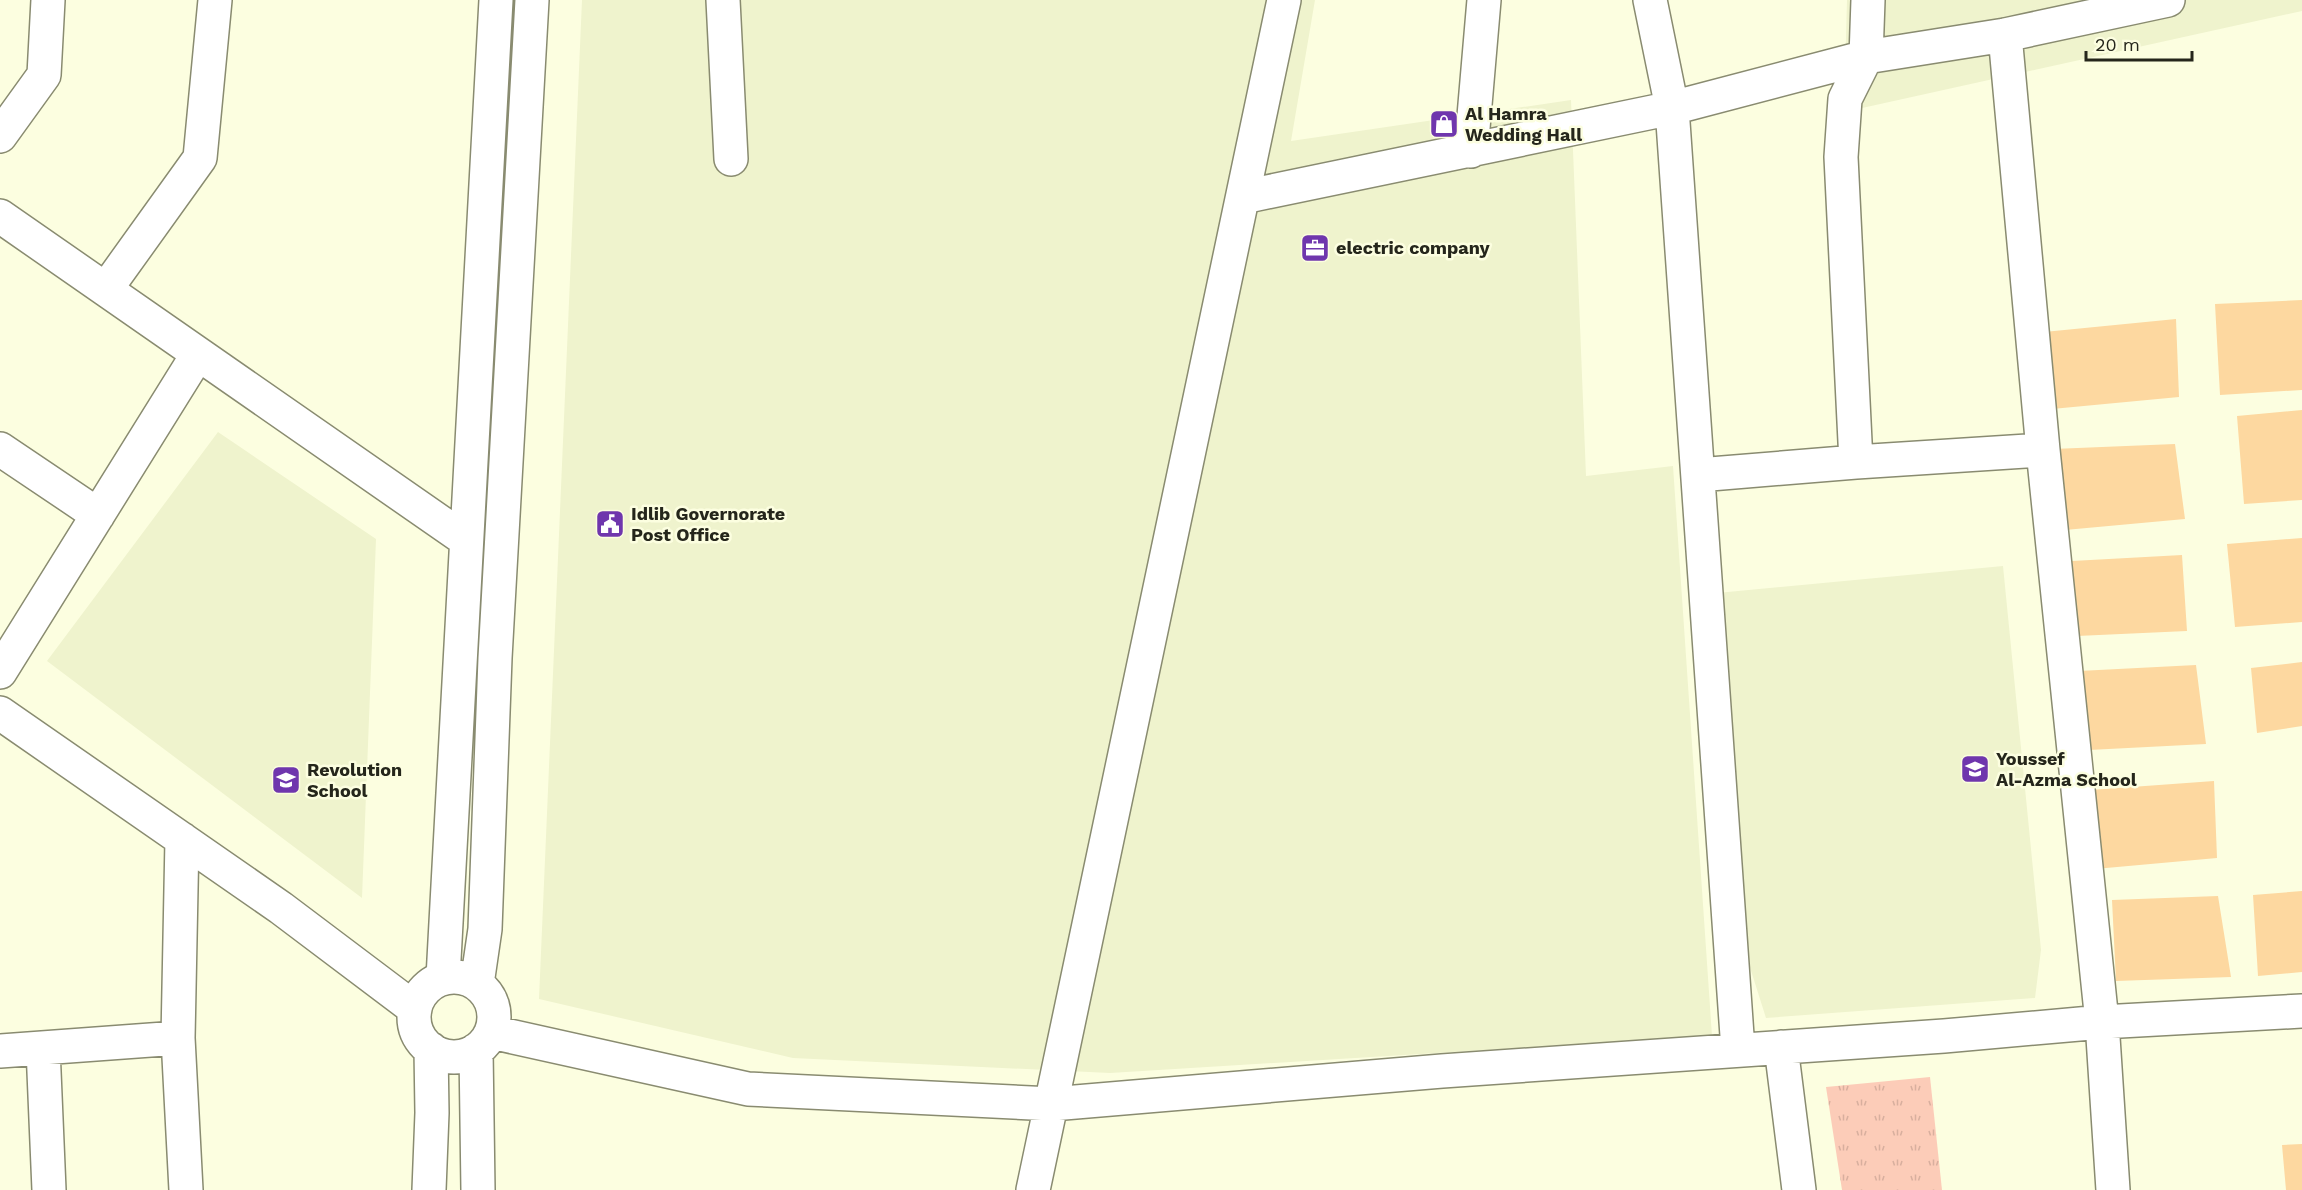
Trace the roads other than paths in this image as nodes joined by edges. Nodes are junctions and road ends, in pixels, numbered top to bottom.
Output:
1 (48, 0) edge
2 (214, 0) edge
3 (496, 0) edge
4 (532, 0) edge
5 (723, 0) edge
6 (1284, 0) edge
7 (1484, 0) edge
8 (1650, 0) edge
9 (1868, 0) edge
10 (2168, 0) edge
11 (2005, 35) junction
12 (1866, 57) junction
13 (1672, 108) junction
14 (0, 136) edge
15 (1471, 151) junction
16 (731, 159) dead end
17 (1243, 197) junction
18 (0, 216) edge
19 (106, 289) junction
20 (198, 354) junction
21 (0, 449) edge
22 (2043, 450) junction
23 (1856, 462) junction
24 (1698, 475) junction
25 (98, 515) junction
26 (466, 540) junction
27 (0, 672) edge
28 (0, 713) edge
29 (182, 839) junction
30 (443, 978) junction
31 (477, 984) junction
32 (415, 1009) junction
33 (2302, 1011) edge
34 (2102, 1022) junction
35 (178, 1038) junction
36 (483, 1041) junction
37 (1781, 1047) junction
38 (43, 1048) junction
39 (431, 1049) junction
40 (1738, 1050) junction
41 (0, 1051) edge
42 (1052, 1104) junction
43 (49, 1190) edge
44 (186, 1190) edge
45 (429, 1190) edge
46 (478, 1190) edge
47 (1033, 1190) edge
48 (1799, 1190) edge
49 (2113, 1190) edge

1 - 14 street
2 - 19 street
3 - 26 street
4 - 31 street
5 - 16 street
6 - 17 street
7 - 15 street
8 - 13 street
9 - 12 street
10 - 11 street
11 - 12 street
11 - 22 street
12 - 13 street
12 - 23 street
13 - 15 street
13 - 24 street
15 - 17 street
17 - 42 street
18 - 19 street
19 - 20 street
20 - 25 street
20 - 26 street
21 - 25 street
22 - 23 street
22 - 34 street
23 - 24 street
24 - 40 street
25 - 27 street
26 - 30 street
28 - 29 street
29 - 32 street
29 - 35 street
30 - 31 street
30 - 32 street
31 - 36 street
32 - 39 street
33 - 34 street
34 - 37 street
34 - 49 street
35 - 38 street
35 - 44 street
36 - 39 street
36 - 42 street
36 - 46 street
37 - 40 street
37 - 48 street
38 - 41 street
38 - 43 street
39 - 45 street
40 - 42 street
42 - 47 street

